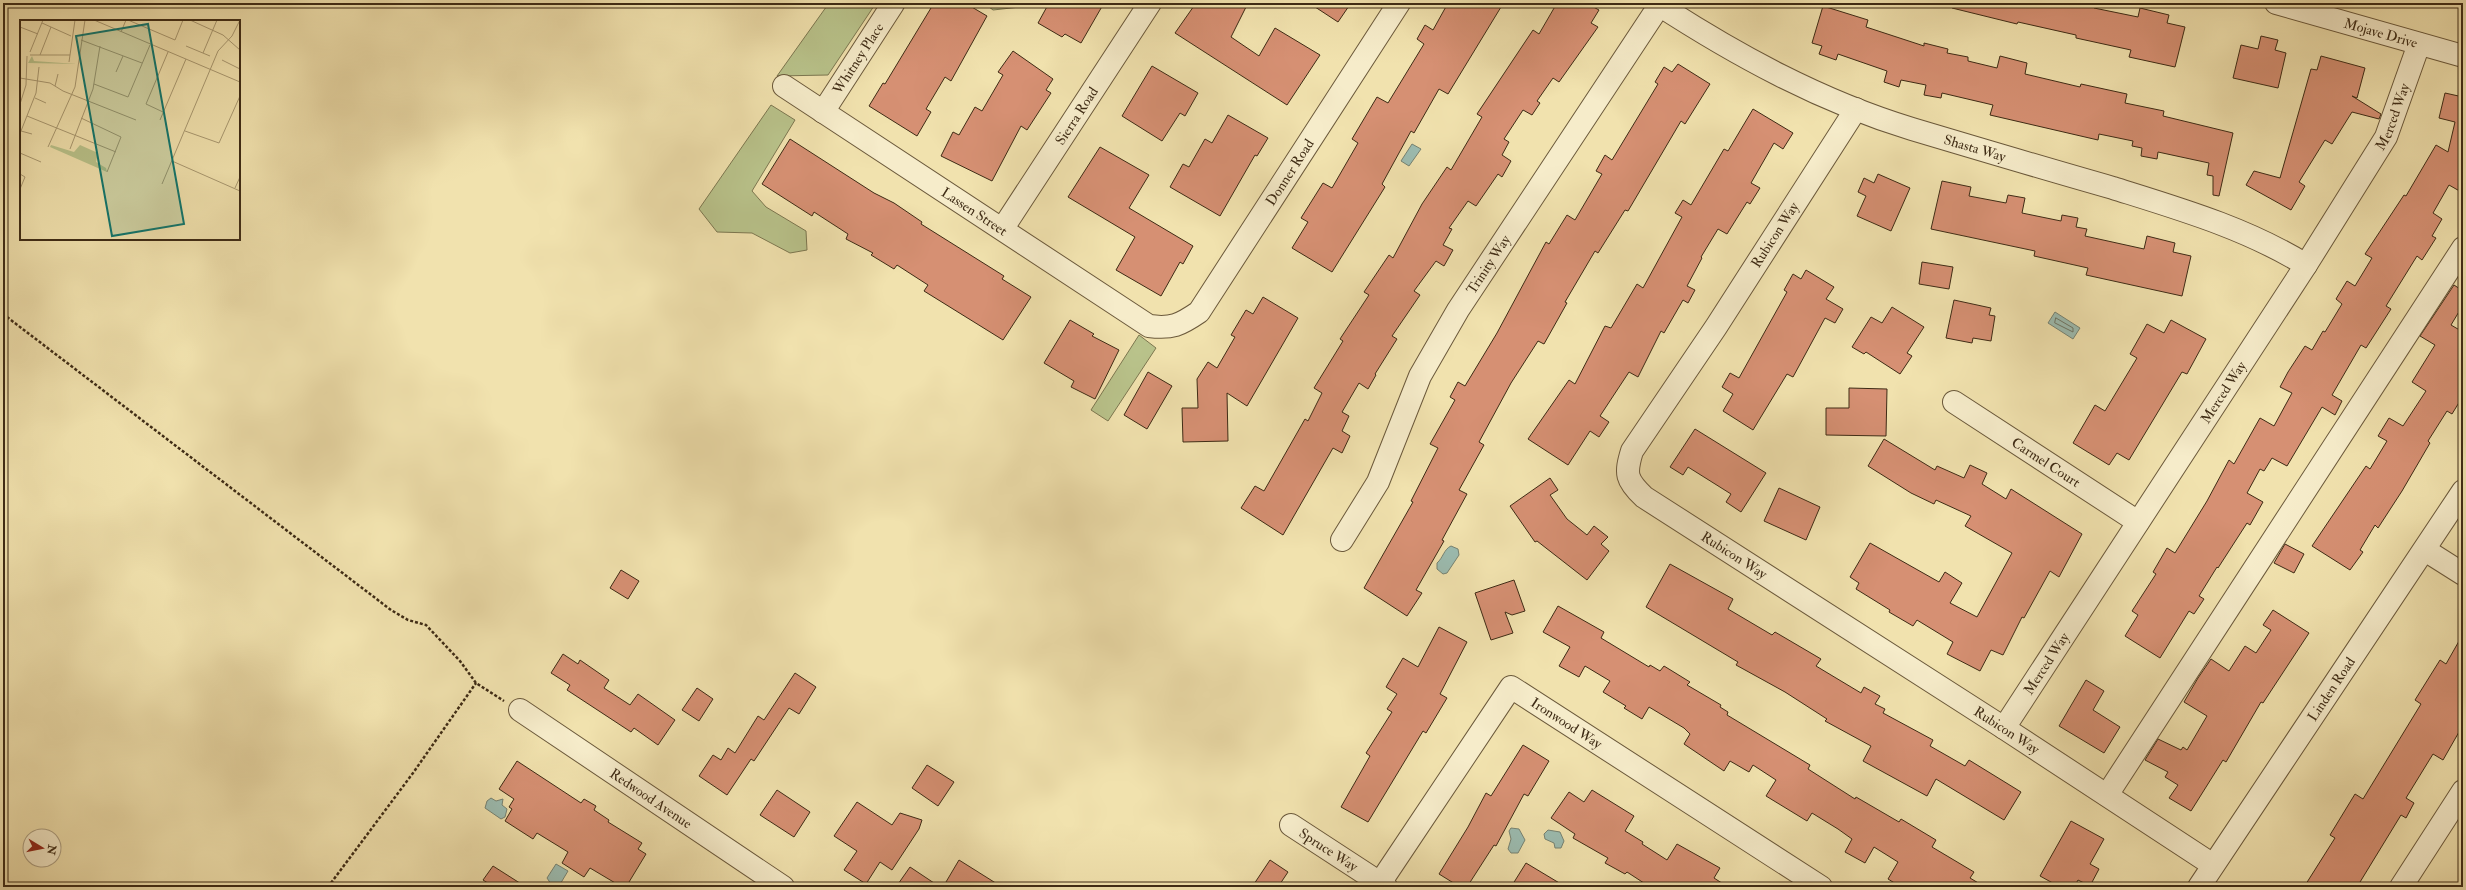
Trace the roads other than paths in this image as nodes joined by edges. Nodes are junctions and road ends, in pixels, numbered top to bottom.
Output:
1 (1150, 3) edge
2 (1399, 3) edge
3 (2276, 3) edge
4 (893, 4) dead end
5 (1658, 4) edge
6 (2419, 44) junction
7 (2463, 56) edge
8 (784, 86) dead end
9 (1856, 109) junction
10 (823, 112) junction
11 (1003, 228) junction
12 (2463, 248) edge
13 (2306, 265) junction
14 (1168, 328) joint
15 (1954, 402) dead end
16 (2463, 491) edge
17 (2138, 522) junction
18 (1342, 540) dead end
19 (2425, 550) junction
20 (2463, 574) edge
21 (520, 710) road end
22 (2004, 728) junction
23 (2463, 791) edge
24 (2107, 795) junction
25 (1292, 825) dead end
26 (2213, 865) junction
27 (774, 885) edge
28 (1383, 885) edge
29 (1821, 887) edge
30 (2199, 887) edge
31 (2401, 887) edge

1 - 11 street, Sierra Road
2 - 14 street, Donner Road
3 - 6 street, Mojave Drive
4 - 10 street, Whitney Place
5 - 9 street, Shasta Way
5 - 18 street, Trinity Way
6 - 7 street, Mojave Drive
6 - 13 street, Merced Way
8 - 10 street, Lassen Street
9 - 13 street, Shasta Way
9 - 22 street, Rubicon Way
10 - 11 street, Lassen Street
11 - 14 street, Lassen Street
12 - 24 street
13 - 17 street, Merced Way
15 - 17 street, Carmel Court
16 - 19 street, Linden Road
17 - 22 street, Merced Way
19 - 20 street
19 - 26 street, Linden Road
21 - 27 street, Redwood Avenue
22 - 24 street, Rubicon Way
23 - 31 street
24 - 26 street, Rubicon Way
25 - 28 street, Spruce Way
26 - 30 street, Linden Road
28 - 29 street, Ironwood Way

